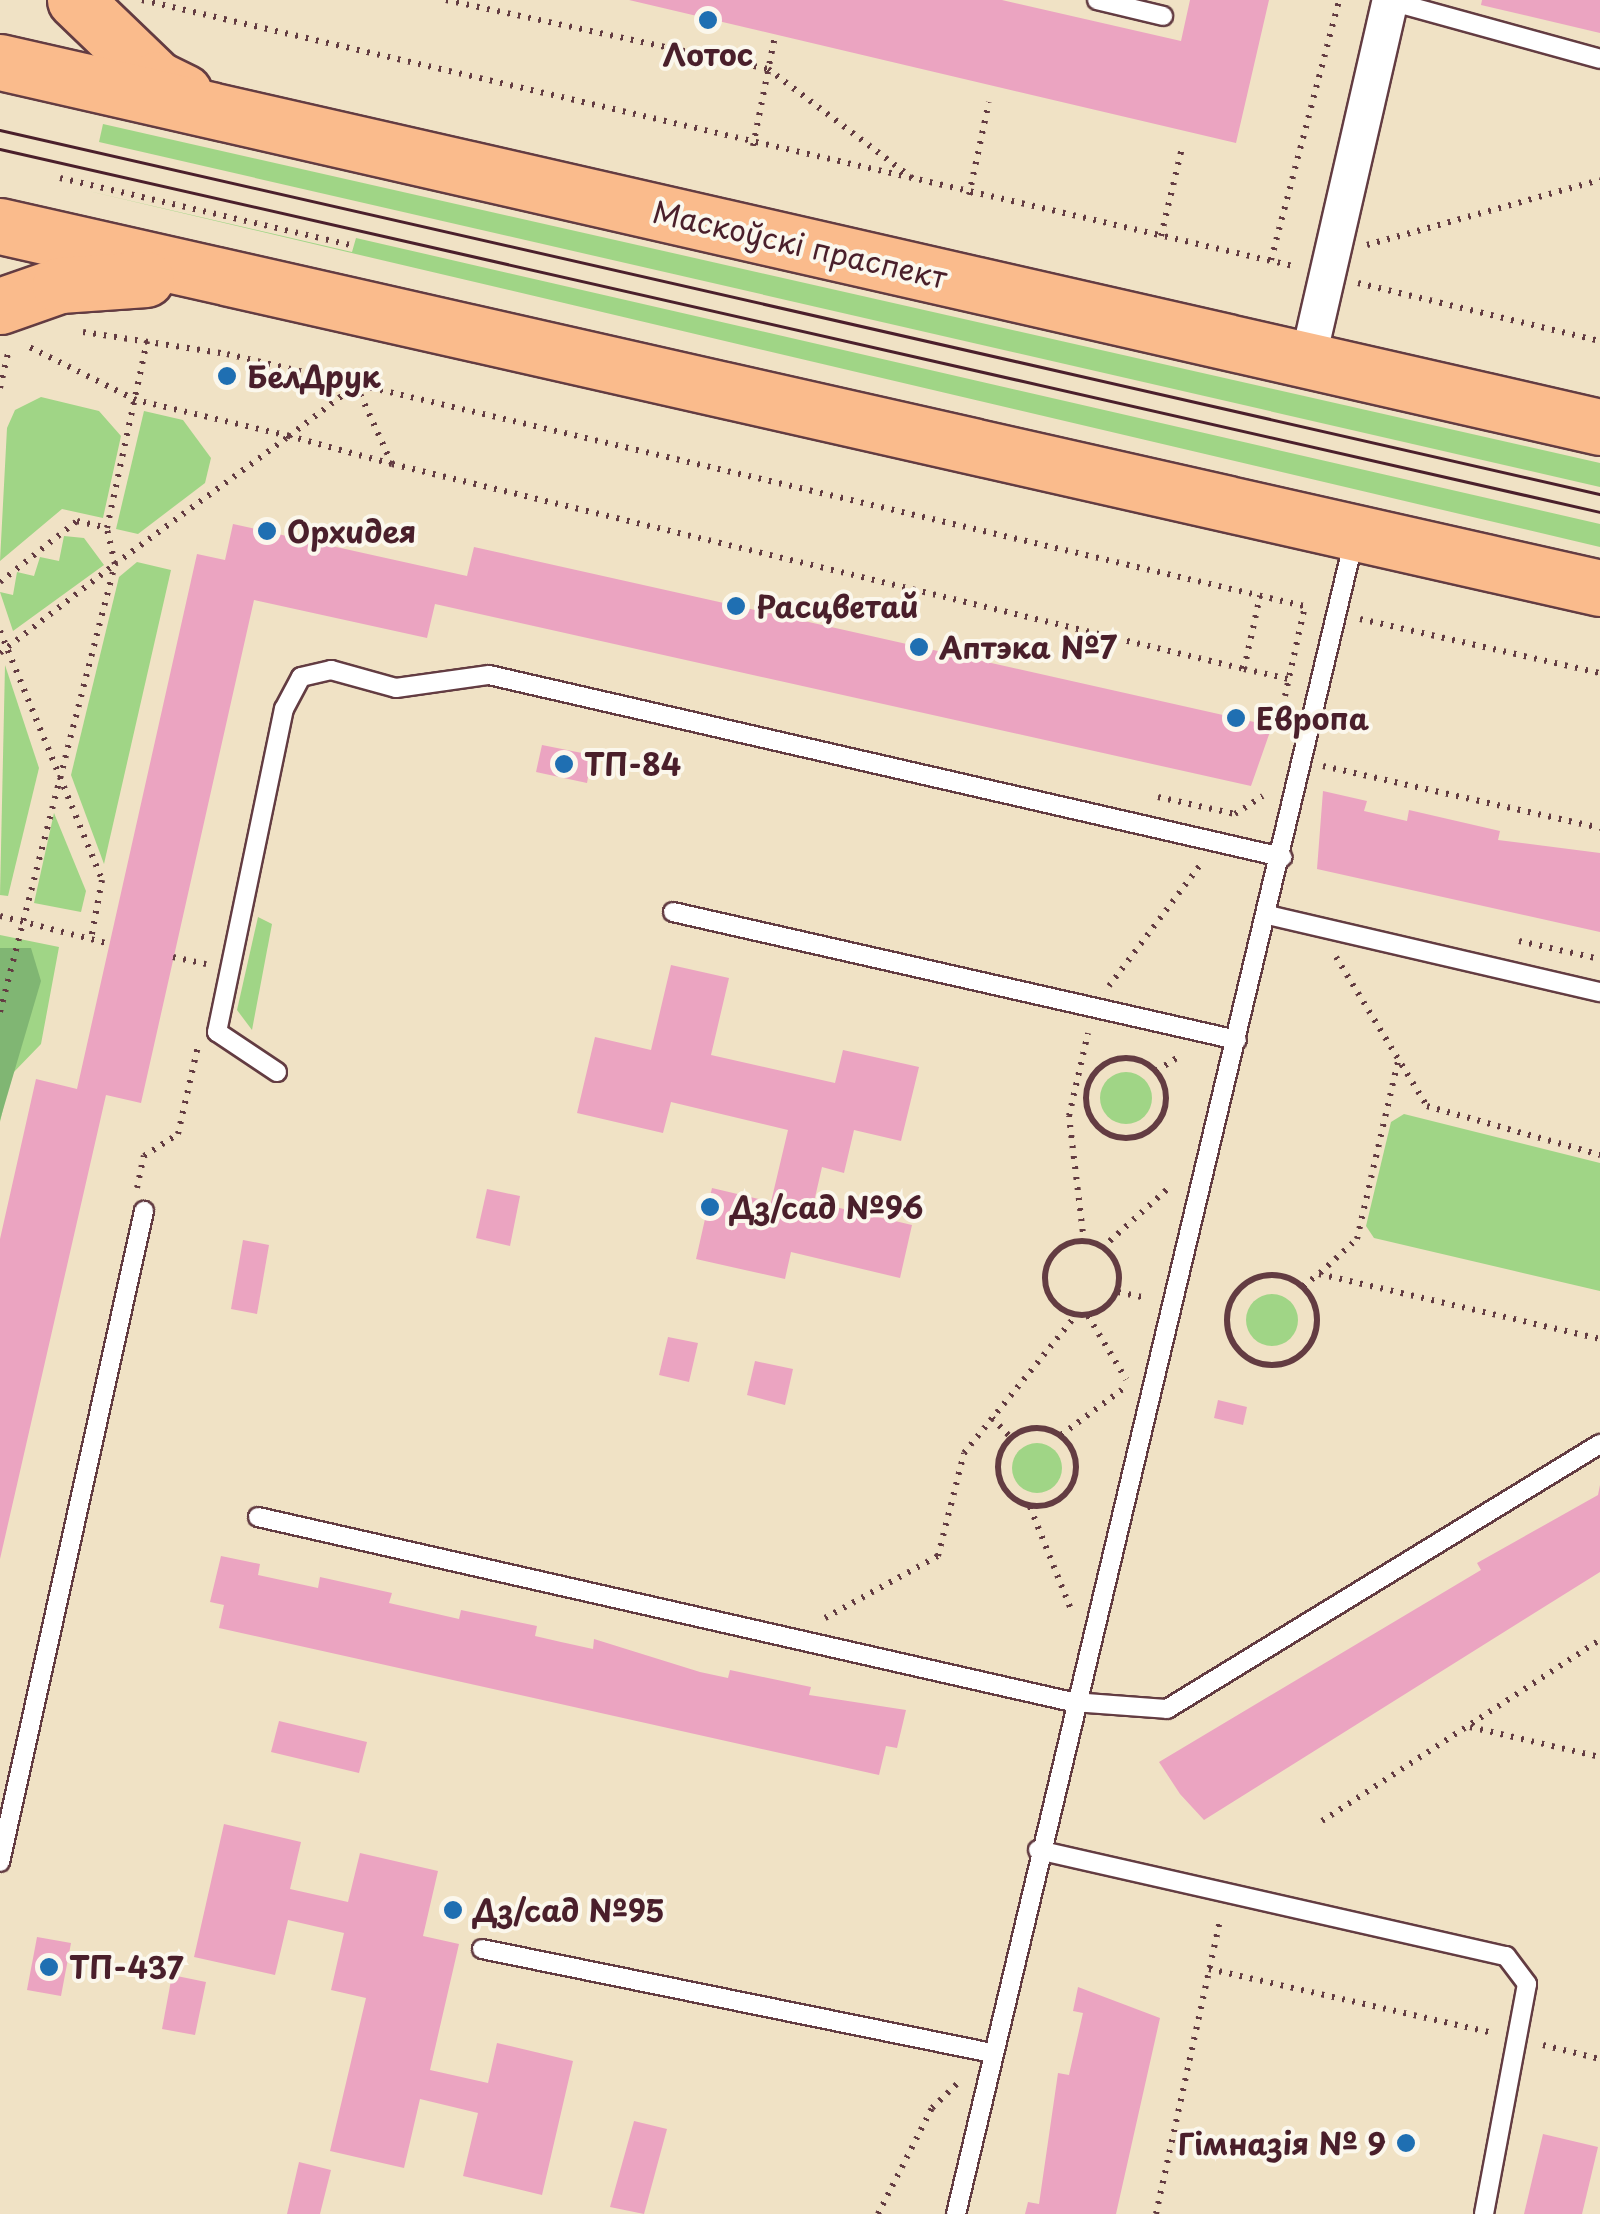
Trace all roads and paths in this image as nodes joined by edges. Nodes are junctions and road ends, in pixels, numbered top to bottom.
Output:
1 (75, 0) edge
2 (142, 0) edge
3 (446, 0) edge
4 (1096, 0) edge
5 (1339, 0) edge
6 (1390, 0) edge
7 (1163, 16) dead end
8 (775, 36) dead end
9 (1600, 59) edge
10 (0, 62) edge
11 (768, 70) junction
12 (989, 102) dead end
13 (232, 114) junction
14 (753, 146) junction
15 (1182, 148) dead end
16 (60, 178) dead end
17 (1600, 180) edge
18 (920, 184) junction
19 (968, 195) junction
20 (0, 226) edge
21 (1161, 236) junction
22 (354, 246) dead end
23 (1271, 260) junction
24 (204, 276) junction
25 (1341, 279) junction
26 (14, 327) edge
27 (70, 330) dead end
28 (147, 341) junction
29 (1600, 342) edge
30 (1308, 361) junction
31 (356, 386) junction
32 (0, 388) edge
33 (136, 400) junction
34 (1600, 427) edge
35 (289, 436) junction
36 (392, 464) junction
37 (107, 528) junction
38 (1355, 534) junction
39 (115, 564) junction
40 (0, 582) edge
41 (1600, 588) edge
42 (1260, 596) junction
43 (1305, 606) junction
44 (1337, 614) junction
45 (0, 631) edge
46 (10, 646) junction
47 (0, 653) edge
48 (1244, 668) junction
49 (1600, 673) edge
50 (1289, 679) junction
51 (1281, 713) dead end
52 (1310, 764) junction
53 (54, 777) junction
54 (1266, 782) dead end
55 (1313, 783) dead end
56 (1139, 792) dead end
57 (1600, 828) edge
58 (1282, 857) junction
59 (672, 912) dead end
60 (1268, 915) junction
61 (0, 916) edge
62 (21, 920) junction
63 (1318, 927) junction
64 (90, 938) junction
65 (1505, 938) dead end
66 (110, 944) dead end
67 (219, 947) dead end
68 (1600, 959) edge
69 (212, 984) dead end
70 (1600, 992) edge
71 (0, 1012) edge
72 (199, 1040) dead end
73 (1237, 1040) junction
74 (1398, 1059) junction
75 (278, 1072) dead end
76 (1076, 1081) dead end
77 (1088, 1084) junction
78 (1600, 1154) edge
79 (1179, 1163) dead end
80 (1174, 1182) junction
81 (1170, 1202) dead end
82 (140, 1203) joint
83 (1102, 1248) junction
84 (1319, 1274) junction
85 (1152, 1279) dead end
86 (1303, 1286) junction
87 (1118, 1292) junction
88 (1148, 1299) junction
89 (1076, 1315) junction
90 (1144, 1316) dead end
91 (1600, 1339) edge
92 (1132, 1367) dead end
93 (992, 1418) junction
94 (1060, 1435) junction
95 (1011, 1438) junction
96 (1600, 1444) edge
97 (1030, 1506) junction
98 (258, 1517) dead end
99 (1074, 1618) dead end
100 (790, 1638) junction
101 (1600, 1640) edge
102 (1072, 1702) junction
103 (1468, 1726) junction
104 (1600, 1756) edge
105 (1322, 1822) dead end
106 (1038, 1850) junction
107 (0, 1862) edge
108 (1227, 1895) junction
109 (482, 1949) dead end
110 (1210, 1968) junction
111 (1522, 2040) junction
112 (992, 2053) junction
113 (1600, 2059) edge
114 (878, 2214) edge
115 (956, 2214) edge
116 (1156, 2214) edge
117 (1484, 2214) edge

1 - 13 main road
2 - 14 path
3 - 11 path
4 - 7 lane
5 - 23 path
6 - 9 lane
6 - 25 street
8 - 11 path
10 - 13 main road, Маскоўскі праспект
11 - 14 path
11 - 18 path
12 - 19 path
13 - 30 main road, Маскоўскі праспект
14 - 18 path
15 - 21 path
16 - 22 path
17 - 25 path
18 - 19 path
19 - 21 path
20 - 24 main road
21 - 23 path
23 - 25 path
24 - 26 main road
24 - 38 main road
25 - 29 path
25 - 30 street
26 - 32 path
26 - 33 path
27 - 28 path
28 - 31 path
28 - 33 path
30 - 34 main road, Маскоўскі праспект
31 - 35 path
31 - 36 path
31 - 42 path
33 - 35 path
33 - 37 path
35 - 36 path
35 - 39 path
36 - 48 path
37 - 39 path
37 - 40 path
38 - 41 main road
38 - 44 lane
39 - 46 path
39 - 53 path
42 - 43 path
42 - 48 path
43 - 44 path
43 - 50 path
44 - 49 path
44 - 52 lane
45 - 46 path
46 - 47 path
46 - 53 path
48 - 50 path
50 - 51 path
52 - 55 path
52 - 57 path
52 - 58 lane
53 - 62 path
53 - 64 path
54 - 56 path
58 - 60 lane
58 - 75 lane
59 - 73 lane
60 - 63 lane
60 - 73 lane
61 - 62 path
62 - 64 path
62 - 71 path
63 - 70 lane
63 - 74 path
64 - 66 path
65 - 68 path
67 - 69 path
72 - 82 path
73 - 102 lane
74 - 78 path
74 - 84 path
76 - 77 path
77 - 77 path
79 - 80 path
80 - 81 path
80 - 83 path
82 - 107 lane
83 - 87 path
83 - 89 path
84 - 86 path
84 - 91 path
85 - 88 path
86 - 86 path
87 - 88 path
87 - 89 path
88 - 90 path
89 - 93 path
92 - 94 path
93 - 95 path
93 - 100 path
94 - 95 path
94 - 97 path
95 - 97 path
96 - 102 lane
97 - 99 path
98 - 100 lane
100 - 102 lane
101 - 103 path
102 - 106 lane
103 - 104 path
103 - 105 path
106 - 108 lane
106 - 112 lane
108 - 110 path
108 - 111 lane
109 - 112 lane
110 - 111 path
110 - 116 path
111 - 113 path
111 - 117 lane
112 - 114 path
112 - 115 lane

